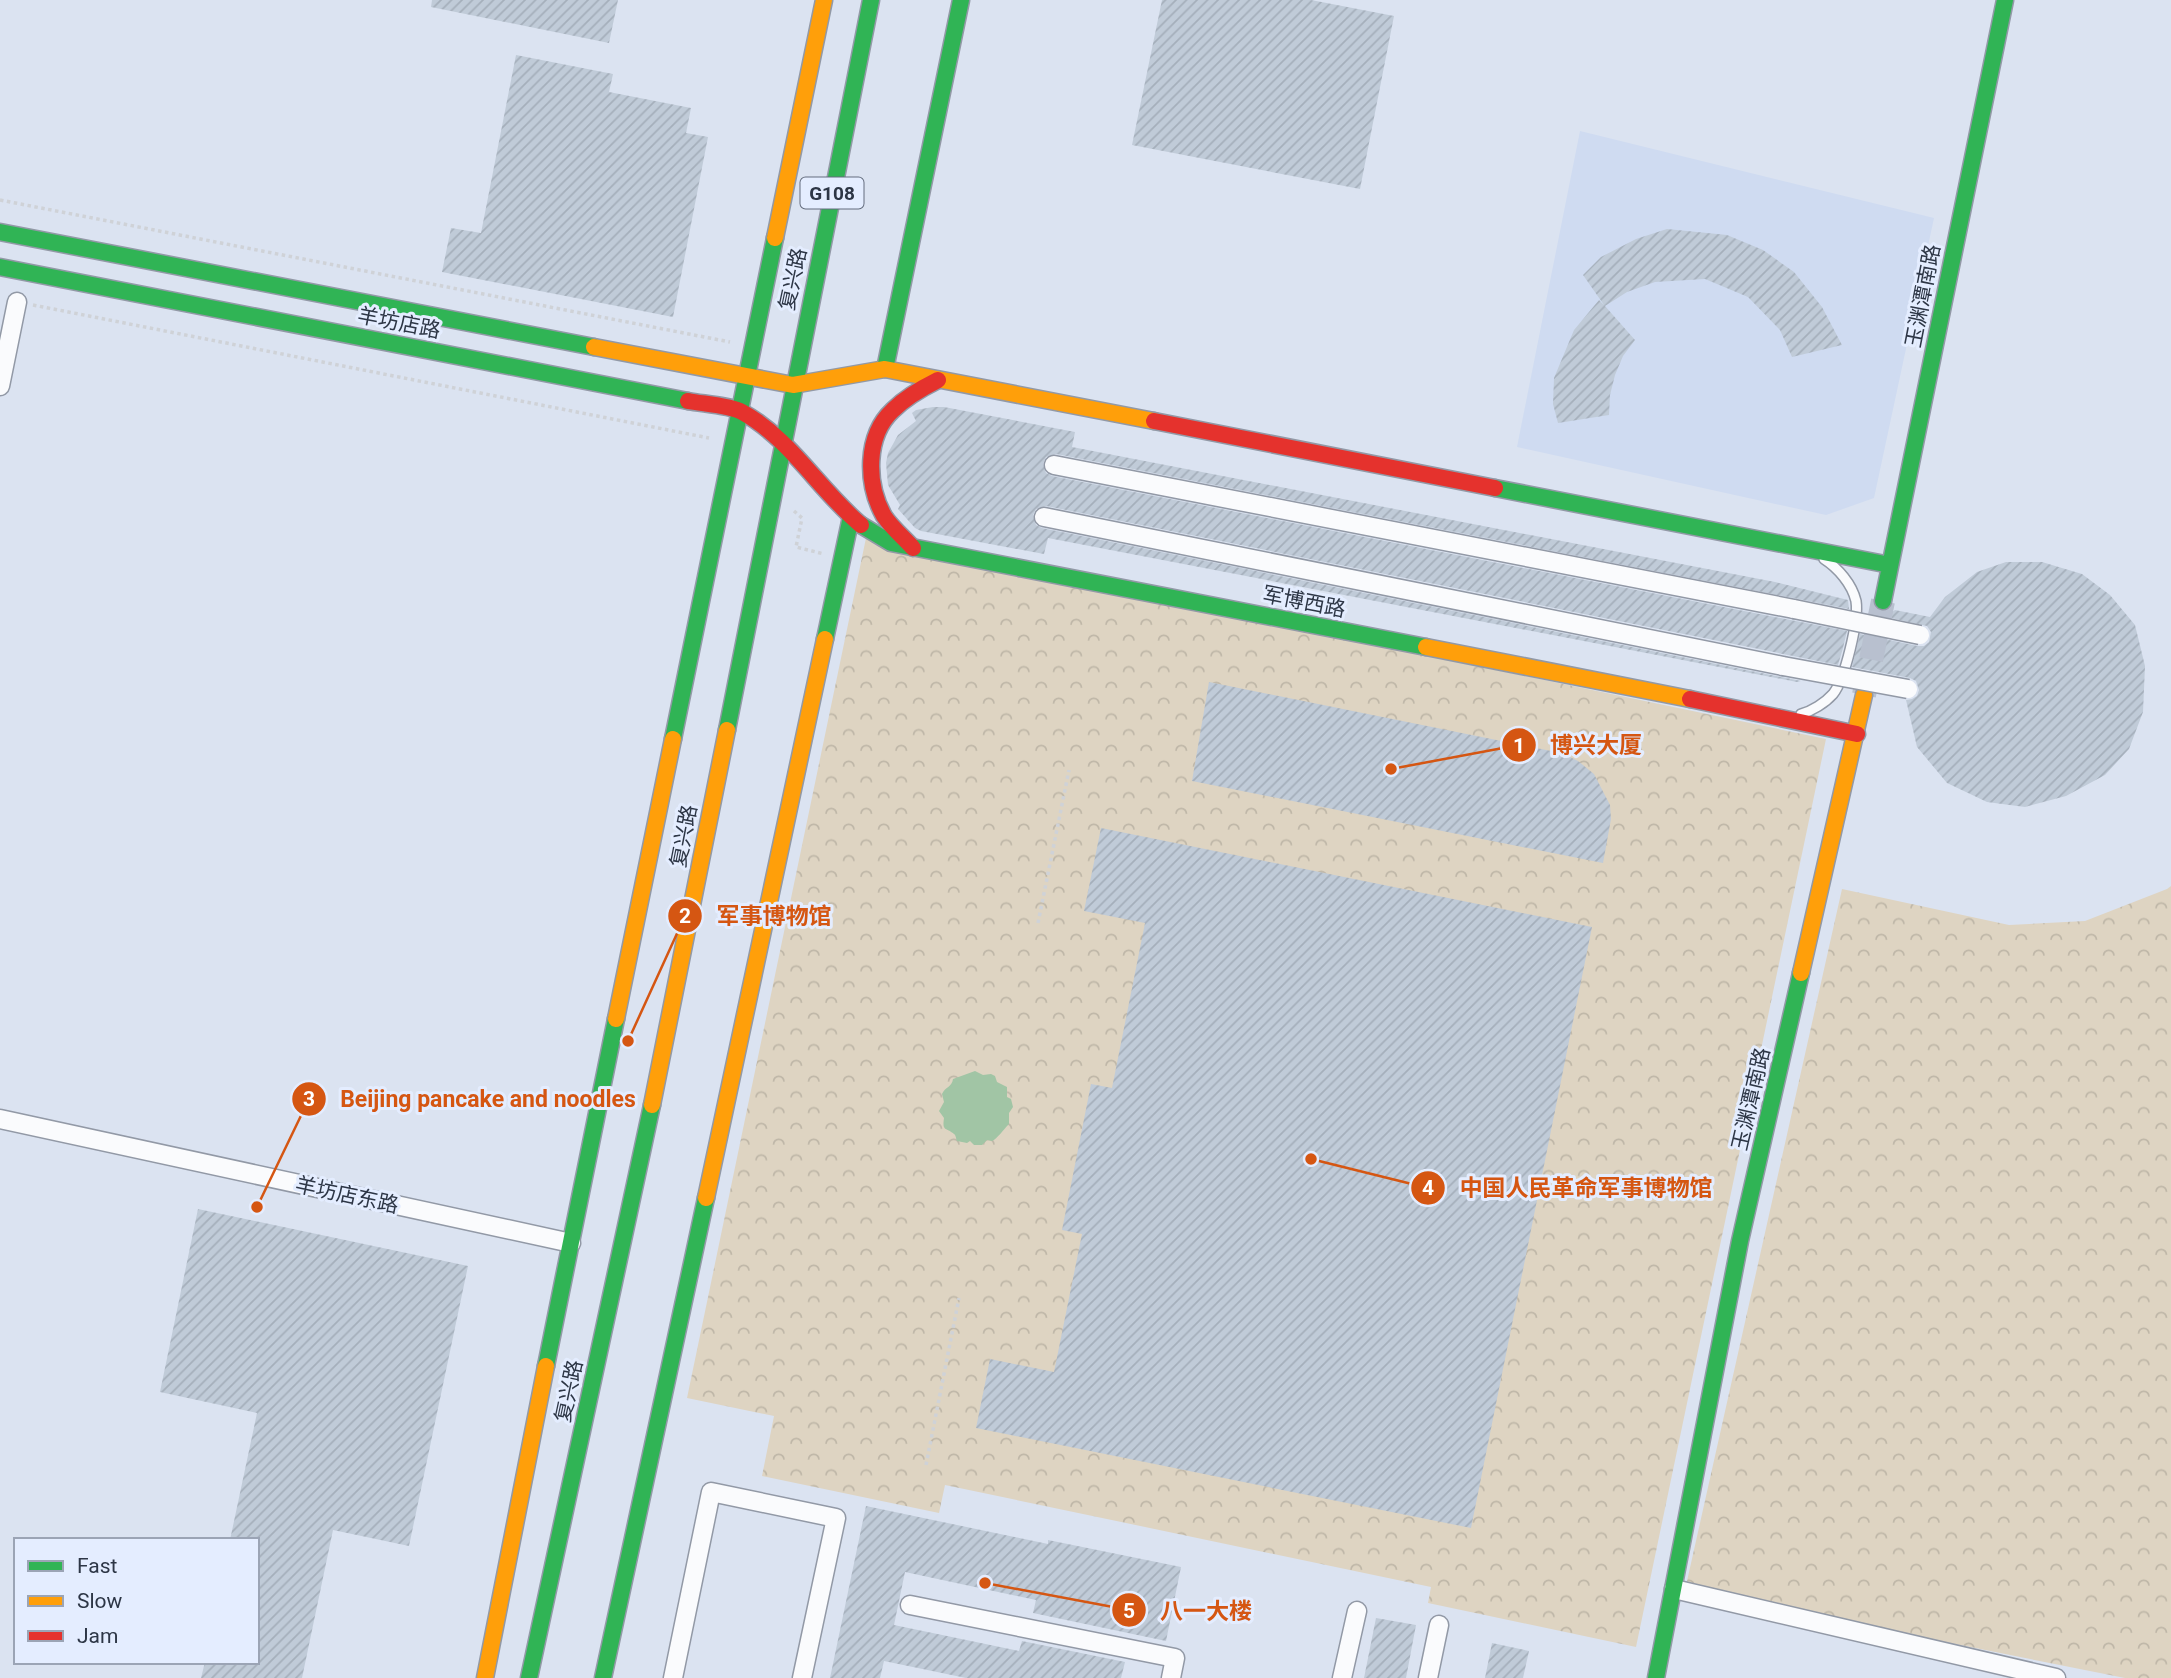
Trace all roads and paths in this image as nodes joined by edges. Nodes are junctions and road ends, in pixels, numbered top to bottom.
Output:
1 (824, 0) edge
2 (872, 0) edge
3 (961, 0) edge
4 (2005, 0) edge
5 (0, 200) edge
6 (0, 232) edge
7 (0, 267) edge
8 (17, 302) joint
9 (754, 347) junction
10 (885, 369) junction
11 (747, 376) junction
12 (938, 380) junction
13 (793, 385) junction
14 (0, 386) edge
15 (740, 411) junction
16 (782, 442) junction
17 (733, 443) junction
18 (1054, 466) dead end
19 (773, 490) junction
20 (851, 517) junction
21 (1044, 517) dead end
22 (913, 548) junction
23 (1809, 550) junction
24 (842, 558) junction
25 (1890, 565) junction
26 (1883, 601) tunnel mouth
27 (1920, 635) dead end
28 (1843, 677) junction
29 (1908, 689) dead end
30 (1864, 695) tunnel mouth
31 (1786, 718) junction
32 (1857, 734) junction
33 (1069, 770) dead end
34 (1038, 923) dead end
35 (0, 1119) edge
36 (571, 1243) junction
37 (959, 1297) dead end
38 (926, 1465) dead end
39 (1674, 1589) junction
40 (910, 1605) dead end
41 (1356, 1611) dead end
42 (1439, 1625) dead end
43 (485, 1678) edge
44 (529, 1678) edge
45 (603, 1678) edge
46 (673, 1678) edge
47 (803, 1678) edge
48 (1171, 1678) edge
49 (1342, 1678) edge
50 (1428, 1678) edge
51 (1656, 1678) edge
52 (2056, 1678) edge

1 - 9 main road, 复兴路 / G108
2 - 13 main road, 复兴路 / G108
3 - 10 main road
4 - 25 main road, 玉渊潭南路
5 - 9 path
6 - 11 main road, 羊坊店路
7 - 15 main road, 羊坊店路
8 - 14 street
8 - 17 path
9 - 11 main road, 复兴路 / G108
10 - 12 main road
10 - 13 main road
11 - 13 main road, 羊坊店路
11 - 15 main road, 复兴路 / G108
12 - 22 main road
12 - 23 main road
13 - 16 main road, 复兴路 / G108
15 - 16 main road, 羊坊店路
15 - 17 main road, 复兴路 / G108
16 - 19 main road, 复兴路 / G108
16 - 20 main road, 军博西路
17 - 36 main road, 复兴路 / G108
18 - 27 street, bridge
19 - 24 path
19 - 44 main road, 复兴路 / G108
20 - 22 main road, 军博西路
20 - 24 main road
21 - 28 street, bridge
22 - 31 main road, 军博西路
23 - 25 main road
23 - 28 lane
24 - 45 main road
25 - 26 main road, 玉渊潭南路
28 - 29 street, bridge
28 - 31 lane
30 - 32 main road, 玉渊潭南路
31 - 32 main road, 军博西路
32 - 39 main road, 玉渊潭南路
33 - 34 path
35 - 36 street, 羊坊店东路
36 - 43 main road, 复兴路 / G108
37 - 38 path
39 - 51 main road, 玉渊潭南路
39 - 52 street
40 - 48 street
41 - 49 street
42 - 50 street
46 - 47 street

